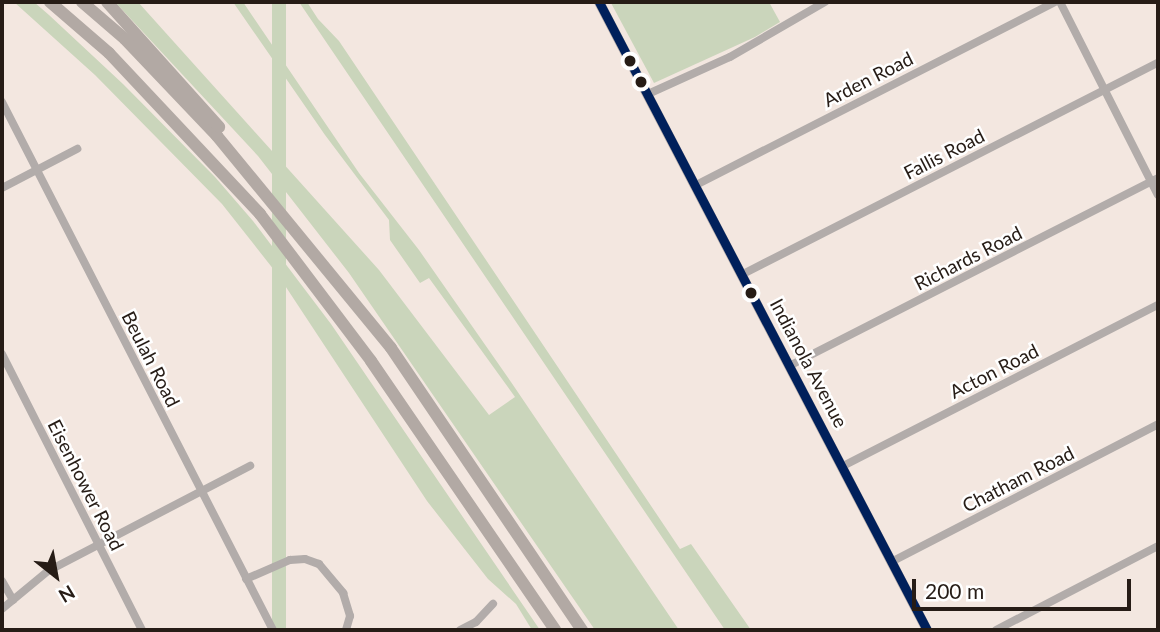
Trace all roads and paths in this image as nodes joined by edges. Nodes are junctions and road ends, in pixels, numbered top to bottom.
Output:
1 (50, 2) edge
2 (82, 2) edge
3 (107, 2) edge
4 (599, 2) edge
5 (825, 2) edge
6 (1055, 2) edge
7 (1060, 2) edge
8 (1158, 63) edge
9 (1104, 90) junction
10 (648, 94) junction
11 (2, 102) edge
12 (76, 149) dead end
13 (36, 170) junction
14 (1155, 180) edge
15 (696, 185) junction
16 (2, 188) edge
17 (265, 193) junction
18 (1158, 195) edge
19 (743, 274) junction
20 (1158, 305) edge
21 (2, 354) edge
22 (791, 365) junction
23 (1158, 424) edge
24 (250, 466) dead end
25 (843, 466) junction
26 (201, 491) junction
27 (99, 544) junction
28 (1158, 546) edge
29 (892, 561) junction
30 (246, 579) junction
31 (2, 581) edge
32 (13, 600) junction
33 (493, 604) dead end
34 (2, 609) edge
35 (142, 630) edge
36 (273, 630) edge
37 (346, 630) edge
38 (460, 630) edge
39 (555, 630) edge
40 (582, 630) edge
41 (928, 630) edge
42 (996, 630) edge

1 - 39 highway
2 - 17 highway
3 - 17 highway
4 - 10 main road, Indianola Avenue
5 - 10 street
6 - 15 street, Arden Road
7 - 9 street
8 - 9 street, Fallis Road
9 - 14 street
9 - 19 street, Fallis Road
10 - 15 main road, Indianola Avenue
11 - 13 street, Beulah Road
12 - 13 street
13 - 16 street
13 - 26 street, Beulah Road
14 - 18 street
14 - 22 street, Richards Road
15 - 19 main road, Indianola Avenue
17 - 40 highway
19 - 22 main road, Indianola Avenue
20 - 25 street, Acton Road
21 - 27 street, Eisenhower Road
22 - 25 main road, Indianola Avenue
23 - 29 street, Chatham Road
24 - 26 street
25 - 29 main road, Indianola Avenue
26 - 27 street
26 - 30 street, Beulah Road
27 - 32 street
27 - 35 street, Eisenhower Road
28 - 42 street
29 - 41 main road, Indianola Avenue
30 - 36 street, Beulah Road
30 - 37 street
31 - 32 street
32 - 34 street
33 - 38 street

